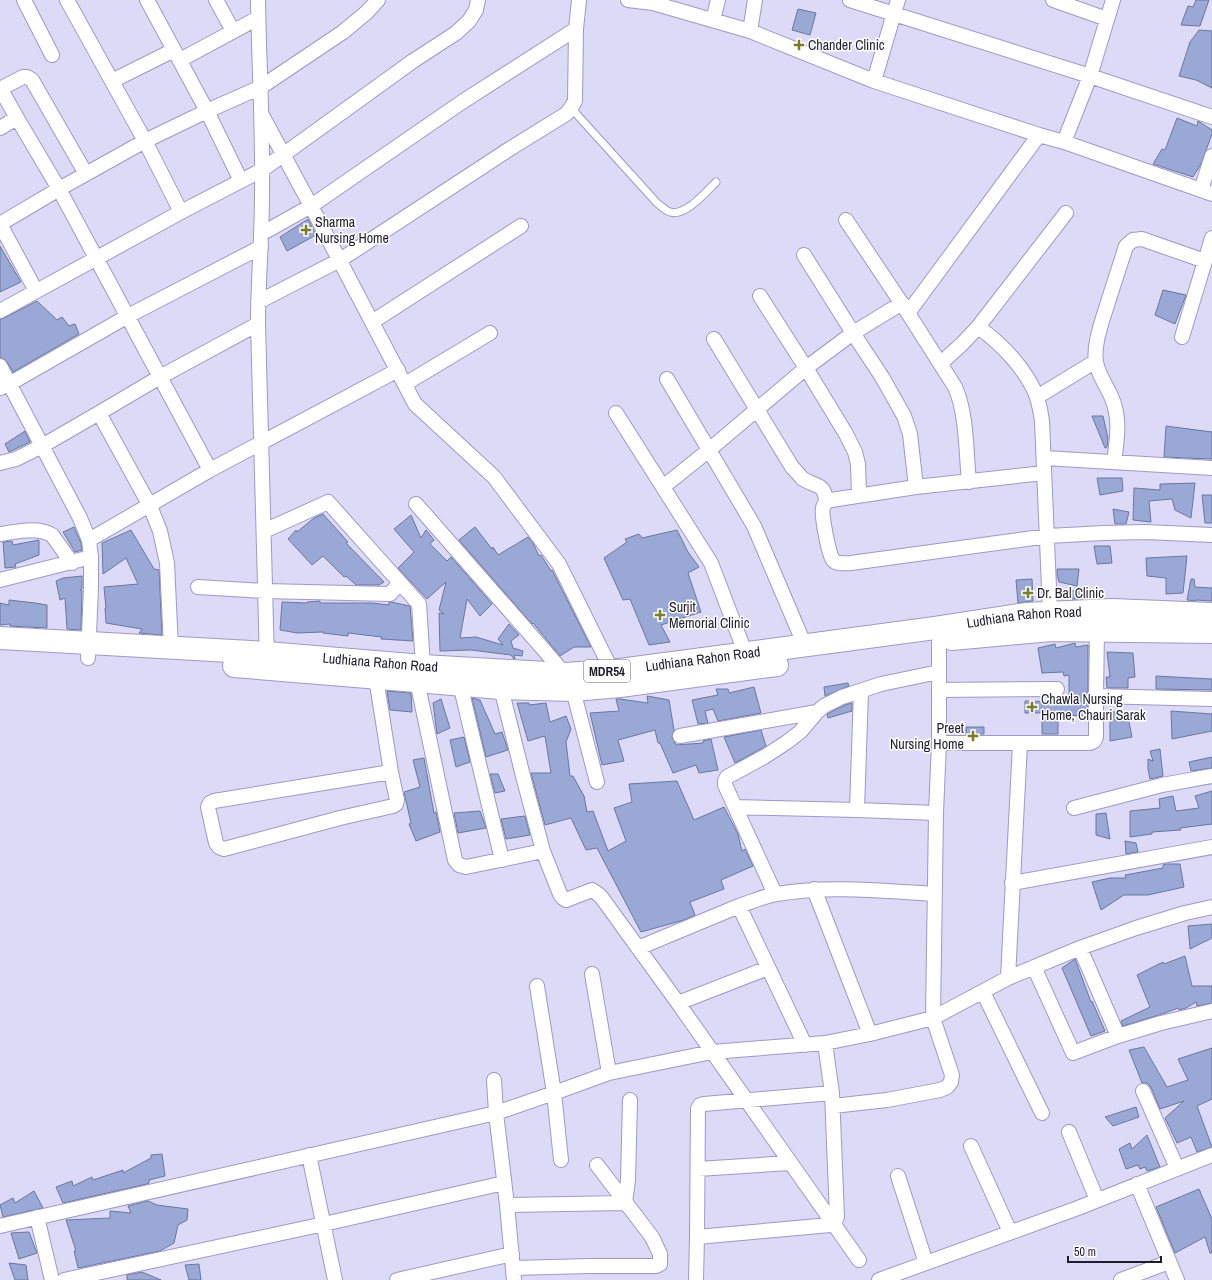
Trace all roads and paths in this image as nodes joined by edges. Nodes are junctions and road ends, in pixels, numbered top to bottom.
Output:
1 (24, 0) edge
2 (67, 0) edge
3 (147, 0) edge
4 (216, 0) edge
5 (378, 0) edge
6 (478, 0) edge
7 (579, 0) edge
8 (628, 0) edge
9 (718, 0) edge
10 (755, 0) edge
11 (850, 0) edge
12 (898, 0) edge
13 (1053, 0) edge
14 (1113, 0) edge
15 (653, 2) edge
16 (256, 6) edge
17 (894, 14) junction
18 (1107, 19) junction
19 (713, 20) junction
20 (576, 29) junction
21 (233, 31) junction
22 (750, 32) junction
23 (52, 55) dead end
24 (177, 55) junction
25 (1090, 76) junction
26 (112, 81) junction
27 (874, 81) junction
28 (261, 87) junction
29 (0, 88) edge
30 (572, 108) junction
31 (207, 111) junction
32 (262, 114) junction
33 (1212, 117) edge
34 (17, 118) junction
35 (0, 128) edge
36 (1039, 135) junction
37 (145, 141) junction
38 (1064, 142) junction
39 (284, 155) junction
40 (1212, 156) edge
41 (262, 170) junction
42 (86, 174) junction
43 (242, 181) junction
44 (716, 182) dead end
45 (59, 189) junction
46 (1206, 192) edge
47 (312, 206) junction
48 (181, 212) junction
49 (1066, 213) dead end
50 (846, 220) dead end
51 (0, 224) edge
52 (521, 226) dead end
53 (1212, 238) edge
54 (261, 240) junction
55 (804, 255) dead end
56 (97, 258) junction
57 (340, 260) junction
58 (1205, 261) junction
59 (36, 291) junction
60 (760, 296) dead end
61 (258, 302) junction
62 (905, 308) junction
63 (0, 311) edge
64 (128, 316) junction
65 (372, 322) junction
66 (258, 324) junction
67 (978, 326) junction
68 (490, 333) dead end
69 (853, 333) junction
70 (1182, 337) dead end
71 (714, 339) dead end
72 (1096, 361) junction
73 (941, 362) junction
74 (0, 366) edge
75 (806, 368) junction
76 (398, 370) junction
77 (160, 377) junction
78 (667, 379) dead end
79 (405, 384) junction
80 (5, 386) edge
81 (1037, 397) junction
82 (757, 410) junction
83 (99, 413) junction
84 (616, 413) dead end
85 (260, 443) junction
86 (42, 446) junction
87 (709, 450) junction
88 (1045, 458) junction
89 (1114, 462) junction
90 (0, 463) edge
91 (1212, 468) edge
92 (210, 470) junction
93 (1044, 473) junction
94 (969, 482) junction
95 (663, 487) junction
96 (916, 487) junction
97 (859, 496) junction
98 (826, 502) junction
99 (416, 504) dead end
100 (150, 506) junction
101 (264, 531) junction
102 (0, 534) edge
103 (1212, 535) edge
104 (1048, 536) junction
105 (89, 540) junction
106 (91, 557) junction
107 (72, 562) junction
108 (0, 580) edge
109 (400, 583) junction
110 (198, 587) dead end
111 (265, 591) junction
112 (1050, 612) junction
113 (1212, 614) edge
114 (1096, 632) junction
115 (1212, 632) edge
116 (0, 638) edge
117 (939, 641) junction
118 (805, 646) junction
119 (171, 648) junction
120 (89, 651) junction
121 (0, 652) edge
122 (267, 661) junction
123 (748, 661) junction
124 (939, 672) junction
125 (420, 673) junction
126 (376, 678) junction
127 (616, 679) junction
128 (569, 682) junction
129 (460, 684) junction
130 (501, 688) junction
131 (1057, 689) dead end
132 (861, 690) junction
133 (939, 690) junction
134 (1096, 696) junction
135 (1212, 699) edge
136 (817, 712) junction
137 (680, 736) dead end
138 (939, 743) junction
139 (1020, 744) junction
140 (391, 772) junction
141 (1212, 776) edge
142 (597, 782) dead end
143 (735, 808) junction
144 (1074, 808) dead end
145 (857, 810) junction
146 (936, 813) junction
147 (1212, 847) edge
148 (543, 851) junction
149 (502, 860) junction
150 (1012, 883) junction
151 (814, 889) junction
152 (775, 894) junction
153 (935, 894) junction
154 (739, 906) junction
155 (1212, 907) edge
156 (638, 948) junction
157 (1080, 948) junction
158 (768, 968) junction
159 (1034, 968) junction
160 (592, 974) dead end
161 (1008, 978) junction
162 (537, 986) dead end
163 (983, 992) junction
164 (678, 1003) junction
165 (1212, 1011) edge
166 (933, 1018) junction
167 (870, 1034) junction
168 (1118, 1036) junction
169 (825, 1043) junction
170 (805, 1045) junction
171 (712, 1052) junction
172 (609, 1073) junction
173 (494, 1080) dead end
174 (1143, 1091) dead end
175 (554, 1093) junction
176 (630, 1100) dead end
177 (746, 1100) junction
178 (832, 1100) junction
179 (496, 1113) junction
180 (1042, 1113) dead end
181 (1069, 1132) dead end
182 (971, 1146) dead end
183 (309, 1155) junction
184 (1212, 1155) edge
185 (561, 1160) dead end
186 (790, 1163) junction
187 (597, 1165) dead end
188 (1177, 1168) junction
189 (698, 1170) junction
190 (898, 1176) dead end
191 (504, 1183) junction
192 (1137, 1184) junction
193 (1097, 1200) junction
194 (624, 1203) junction
195 (507, 1205) junction
196 (37, 1217) junction
197 (834, 1223) junction
198 (324, 1224) junction
199 (0, 1226) edge
200 (1010, 1232) junction
201 (697, 1237) junction
202 (859, 1260) dead end
203 (1169, 1262) junction
204 (926, 1263) junction
205 (513, 1268) edge
206 (52, 1280) edge
207 (64, 1280) edge
208 (335, 1280) edge
209 (398, 1280) edge
210 (696, 1280) edge
211 (879, 1280) edge
212 (1121, 1280) edge
213 (1177, 1280) edge

1 - 23 street
2 - 26 street
3 - 24 street
4 - 21 street
5 - 28 street
6 - 39 street
7 - 20 street
8 - 15 street
9 - 19 street
10 - 22 street
11 - 17 street
12 - 17 street
13 - 18 street
14 - 18 street
15 - 19 street
16 - 21 street
16 - 28 street
17 - 25 street
17 - 27 street
18 - 25 street
19 - 22 street
20 - 30 street
20 - 47 street
21 - 24 street
22 - 27 street
24 - 26 street
24 - 31 street
25 - 33 street
25 - 38 street
26 - 37 street
27 - 36 street
28 - 31 street
28 - 32 street
29 - 34 street
29 - 42 street
30 - 44 lane
30 - 57 street
31 - 37 street
31 - 43 street
32 - 39 street
32 - 41 street
34 - 35 street
34 - 45 street
36 - 38 street
36 - 62 street
37 - 42 street
37 - 48 street
38 - 46 street
39 - 41 street
39 - 47 street
40 - 46 street
41 - 43 street
41 - 54 street
42 - 45 street
43 - 48 street
45 - 51 street
45 - 56 street
47 - 54 street
47 - 57 street
48 - 56 street
49 - 67 street
50 - 62 street
51 - 59 street
52 - 65 street
53 - 58 street
54 - 61 street
54 - 64 street
55 - 69 street
56 - 59 street
56 - 64 street
57 - 61 street
57 - 65 street
58 - 70 street
58 - 72 street
59 - 63 street
60 - 75 street
61 - 66 street
62 - 69 street
62 - 73 street
64 - 77 street
64 - 80 street
65 - 76 street
66 - 77 street
66 - 85 street
67 - 73 street
67 - 81 street
68 - 79 street
69 - 75 street
69 - 96 street
71 - 82 street
72 - 81 street
72 - 89 street
73 - 94 street
74 - 80 street
75 - 82 street
75 - 97 street
76 - 79 street
76 - 85 street
77 - 83 street
77 - 92 street
78 - 87 street
79 - 127 street
80 - 86 street
81 - 88 street
82 - 87 street
82 - 98 street
83 - 86 street
83 - 100 street
84 - 95 street
85 - 92 street
85 - 101 street
86 - 90 street
86 - 105 street
87 - 95 street
87 - 118 street
88 - 89 street
88 - 93 street
89 - 91 street
92 - 100 street
93 - 94 street
93 - 104 street
94 - 96 street
95 - 123 street
96 - 97 street
97 - 98 street
98 - 104 street
99 - 128 street
100 - 105 street
100 - 119 street
101 - 109 street
101 - 111 street
102 - 107 street
103 - 104 street
104 - 112 street
105 - 106 street
106 - 107 street
106 - 120 street
107 - 108 street
109 - 111 street
109 - 125 street
110 - 111 street
111 - 122 street
112 - 113 main road, Ludhiana Rahon Road / MDR54
112 - 118 main road, Ludhiana Rahon Road / MDR54
114 - 115 main road, Ludhiana Rahon Road / MDR54
114 - 117 main road, Ludhiana Rahon Road / MDR54
114 - 134 street
116 - 120 main road, Ludhiana Rahon Road / MDR54
117 - 123 main road, Ludhiana Rahon Road / MDR54
117 - 124 street
118 - 123 main road, Ludhiana Rahon Road / MDR54
119 - 120 main road, Ludhiana Rahon Road / MDR54
119 - 122 main road, Ludhiana Rahon Road / MDR54
120 - 121 main road, Ludhiana Rahon Road / MDR54
120 - 122 main road, Ludhiana Rahon Road / MDR54
122 - 125 main road, Ludhiana Rahon Road / MDR54
122 - 126 main road, Ludhiana Rahon Road / MDR54
123 - 127 main road, Ludhiana Rahon Road / MDR54
124 - 132 street
124 - 133 street
125 - 126 main road, Ludhiana Rahon Road / MDR54
125 - 128 main road, Ludhiana Rahon Road / MDR54
125 - 129 main road, Ludhiana Rahon Road / MDR54
125 - 149 street
126 - 140 street
127 - 128 main road, Ludhiana Rahon Road / MDR54
128 - 130 main road, Ludhiana Rahon Road / MDR54
128 - 142 street
129 - 130 main road, Ludhiana Rahon Road / MDR54
129 - 149 street
130 - 148 street
131 - 133 street
132 - 136 street
132 - 145 street
133 - 138 street
134 - 135 street
134 - 139 street
136 - 137 street
136 - 143 street
138 - 139 street
138 - 146 street
139 - 150 street
140 - 140 street
141 - 144 street
143 - 145 street
143 - 152 street
145 - 146 street
146 - 153 street
147 - 150 street
148 - 149 street
148 - 156 street
150 - 161 street
151 - 152 street
151 - 153 street
151 - 167 street
152 - 154 street
153 - 166 street
154 - 156 street
154 - 158 street
155 - 157 street
156 - 164 street
157 - 159 street
157 - 168 street
158 - 164 street
158 - 170 street
159 - 161 street
159 - 168 street
160 - 172 street
161 - 163 street
162 - 175 street
163 - 166 street
163 - 180 street
164 - 171 street
165 - 168 street
166 - 167 street
166 - 178 street
167 - 169 street
169 - 170 street
169 - 178 street
170 - 171 street
171 - 172 street
171 - 177 street
172 - 175 street
173 - 179 street
174 - 188 street
175 - 179 street
175 - 185 street
176 - 194 street
177 - 178 street
177 - 186 street
177 - 189 street
178 - 197 street
179 - 183 street
179 - 191 street
181 - 193 street
182 - 200 street
183 - 196 street
183 - 198 street
184 - 188 street
186 - 189 street
186 - 197 street
187 - 194 street
188 - 192 street
189 - 201 street
190 - 204 street
191 - 195 street
191 - 198 street
192 - 193 street
192 - 203 street
193 - 200 street
194 - 195 street
194 - 205 street
195 - 205 street
196 - 199 street
196 - 206 street
197 - 201 street
197 - 202 street
198 - 207 street
198 - 208 street
200 - 204 street
201 - 210 street
203 - 212 street
203 - 213 street
204 - 211 street
205 - 209 street

